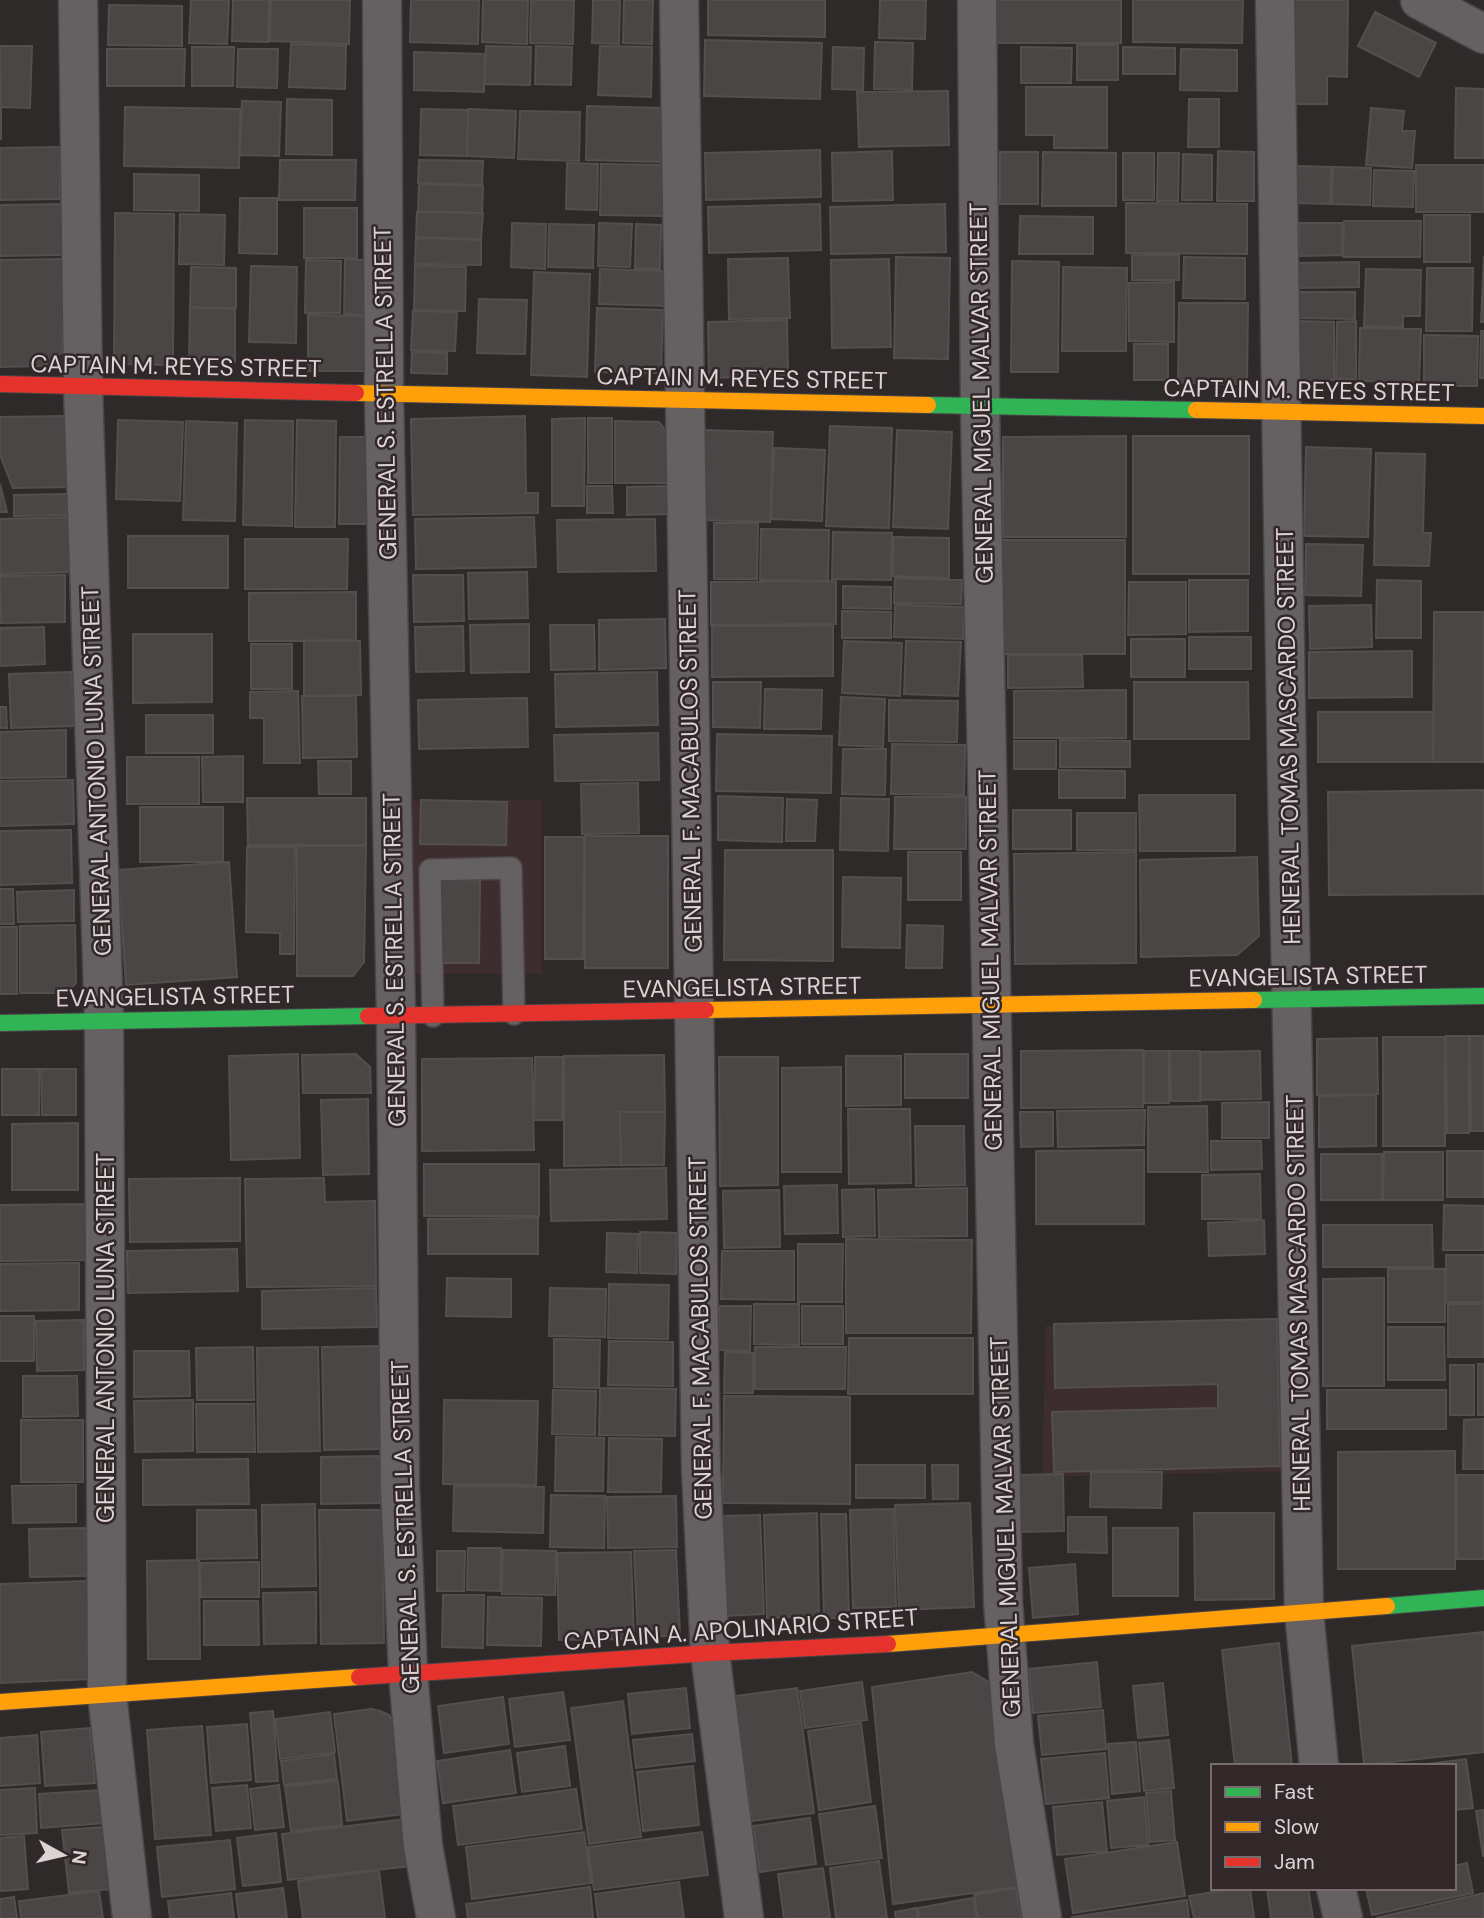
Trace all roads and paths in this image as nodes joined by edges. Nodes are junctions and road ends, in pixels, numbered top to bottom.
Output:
1 (78, 0) edge
2 (382, 0) edge
3 (679, 0) edge
4 (977, 0) edge
5 (1275, 0) edge
6 (1420, 0) edge
7 (1484, 33) edge
8 (0, 384) edge
9 (83, 387) junction
10 (384, 394) junction
11 (684, 399) junction
12 (980, 407) junction
13 (1282, 412) junction
14 (1484, 416) edge
15 (1484, 996) edge
16 (1293, 999) junction
17 (990, 1004) junction
18 (694, 1011) junction
19 (514, 1014) junction
20 (414, 1016) junction
21 (104, 1020) junction
22 (0, 1023) edge
23 (1484, 1598) edge
24 (1304, 1612) junction
25 (1006, 1633) junction
26 (710, 1653) junction
27 (408, 1673) junction
28 (107, 1694) junction
29 (0, 1702) edge
30 (1319, 1764) edge
31 (1336, 1890) edge
32 (132, 1918) edge
33 (436, 1918) edge
34 (744, 1918) edge
35 (1042, 1918) edge
36 (1343, 1918) edge

1 - 9 street, GENERAL ANTONIO LUNA STREET
2 - 10 street, GENERAL S. ESTRELLA STREET
3 - 11 street, GENERAL F. MACABULOS STREET
4 - 12 street, GENERAL MIGUEL MALVAR STREET
5 - 13 street, HENERAL TOMAS MASCARDO STREET
6 - 7 street
8 - 9 street, CAPTAIN M. REYES STREET
9 - 10 street, CAPTAIN M. REYES STREET
9 - 21 street, GENERAL ANTONIO LUNA STREET
10 - 11 street, CAPTAIN M. REYES STREET
10 - 20 street, GENERAL S. ESTRELLA STREET
11 - 12 street, CAPTAIN M. REYES STREET
11 - 18 street, GENERAL F. MACABULOS STREET
12 - 13 street, CAPTAIN M. REYES STREET
12 - 17 street, GENERAL MIGUEL MALVAR STREET
13 - 14 street, CAPTAIN M. REYES STREET
13 - 16 street, HENERAL TOMAS MASCARDO STREET
15 - 16 street, EVANGELISTA STREET
16 - 17 street, EVANGELISTA STREET
16 - 24 street, HENERAL TOMAS MASCARDO STREET
17 - 18 street, EVANGELISTA STREET
17 - 25 street, GENERAL MIGUEL MALVAR STREET
18 - 19 street, EVANGELISTA STREET
18 - 26 street, GENERAL F. MACABULOS STREET
19 - 20 street, EVANGELISTA STREET
19 - 20 lane
20 - 21 street, EVANGELISTA STREET
20 - 27 street, GENERAL S. ESTRELLA STREET
21 - 22 street, EVANGELISTA STREET
21 - 28 street, GENERAL ANTONIO LUNA STREET
23 - 24 street, CAPTAIN A. APOLINARIO STREET
24 - 25 street, CAPTAIN A. APOLINARIO STREET
24 - 30 street, HENERAL TOMAS MASCARDO STREET
25 - 26 street, CAPTAIN A. APOLINARIO STREET
25 - 35 street, GENERAL MIGUEL MALVAR STREET
26 - 27 street, CAPTAIN A. APOLINARIO STREET
26 - 34 street, GENERAL F. MACABULOS STREET
27 - 28 street, CAPTAIN A. APOLINARIO STREET
27 - 33 street, GENERAL S. ESTRELLA STREET
28 - 29 street, CAPTAIN A. APOLINARIO STREET
28 - 32 street, GENERAL ANTONIO LUNA STREET
31 - 36 street

